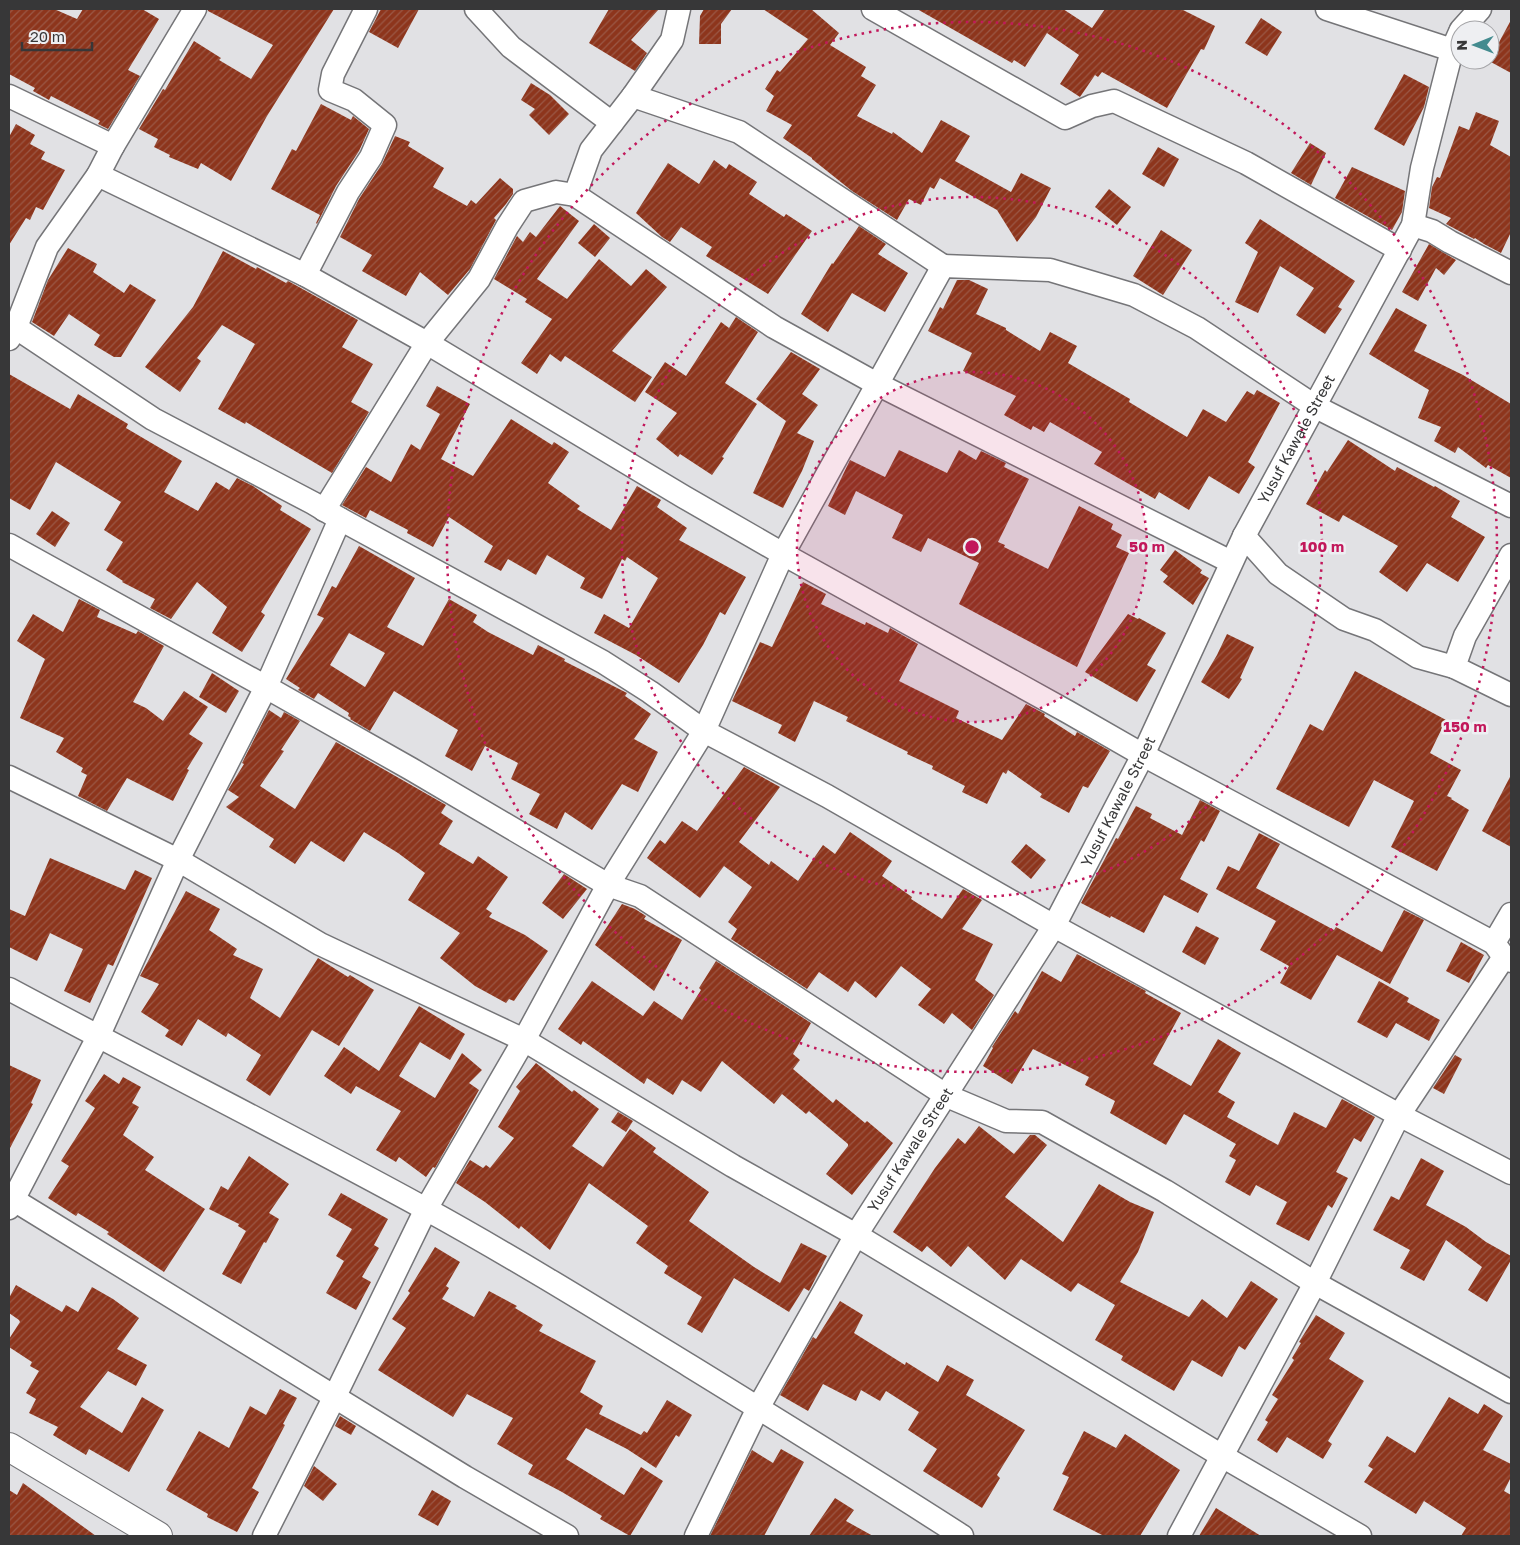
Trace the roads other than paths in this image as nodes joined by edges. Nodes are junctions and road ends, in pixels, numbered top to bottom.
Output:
1 (366, 9) edge
2 (476, 9) edge
3 (679, 9) edge
4 (873, 9) edge
5 (1328, 9) edge
6 (1480, 9) edge
7 (187, 11) edge
8 (1471, 20) edge
9 (1450, 35) edge
10 (1450, 66) edge
11 (9, 96) edge
12 (633, 96) junction
13 (612, 123) junction
14 (113, 146) junction
15 (98, 175) junction
16 (576, 195) junction
17 (1413, 225) junction
18 (1400, 250) junction
19 (943, 266) junction
20 (1511, 273) edge
21 (305, 275) junction
22 (11, 330) edge
23 (427, 343) junction
24 (877, 384) junction
25 (1316, 407) junction
26 (1511, 506) edge
27 (332, 514) junction
28 (1244, 536) junction
29 (9, 545) edge
30 (784, 554) junction
31 (1511, 555) edge
32 (1231, 562) junction
33 (1454, 667) junction
34 (266, 686) junction
35 (1511, 695) edge
36 (704, 731) junction
37 (1143, 755) junction
38 (9, 776) edge
39 (178, 860) junction
40 (608, 885) junction
41 (1511, 914) edge
42 (1054, 926) junction
43 (1503, 953) edge
44 (9, 989) edge
45 (98, 1037) junction
46 (524, 1040) junction
47 (947, 1096) junction
48 (1399, 1115) junction
49 (1511, 1174) edge
50 (10, 1202) edge
51 (426, 1209) junction
52 (856, 1234) junction
53 (1315, 1283) junction
54 (1511, 1392) edge
55 (334, 1398) junction
56 (758, 1408) junction
57 (9, 1447) edge
58 (1222, 1456) junction
59 (158, 1536) edge
60 (264, 1536) edge
61 (567, 1536) edge
62 (696, 1536) edge
63 (962, 1536) edge
64 (1180, 1536) edge
65 (1360, 1536) edge

1 - 21 street
2 - 13 street
3 - 12 street
4 - 18 street
5 - 9 street
6 - 8 street, Yusuf Kawale Street
7 - 14 street
10 - 17 street, Yusuf Kawale Street
11 - 14 street
12 - 13 street
12 - 19 street
13 - 16 street
14 - 15 street
15 - 21 street
15 - 22 street
16 - 23 street
16 - 24 street
17 - 18 street, Yusuf Kawale Street
17 - 20 street
18 - 25 street, Yusuf Kawale Street
19 - 24 street
19 - 25 street
21 - 23 street
22 - 27 street
23 - 27 street
23 - 30 street
24 - 30 street
24 - 32 street
25 - 26 street
25 - 28 street, Yusuf Kawale Street
27 - 34 street
27 - 36 street
28 - 32 street, Yusuf Kawale Street
28 - 33 street
29 - 34 street
30 - 36 street
30 - 37 street
31 - 33 street
32 - 37 street, Yusuf Kawale Street
33 - 35 street
34 - 39 street
34 - 40 street
36 - 40 street
36 - 42 street
37 - 42 street, Yusuf Kawale Street
37 - 43 street
38 - 39 street
39 - 45 street
39 - 46 street
40 - 46 street
40 - 47 street
41 - 43 street
42 - 47 street, Yusuf Kawale Street
42 - 48 street
43 - 48 street
44 - 45 street
45 - 50 street
45 - 51 street
46 - 51 street
46 - 52 street
47 - 52 street, Yusuf Kawale Street
47 - 53 street
48 - 49 street
48 - 53 street
50 - 55 street
51 - 55 street
51 - 56 street
52 - 56 street, Yusuf Kawale Street
52 - 58 street
53 - 54 street
53 - 58 street
55 - 60 street
55 - 61 street
56 - 62 street, Yusuf Kawale Street
56 - 63 street
57 - 59 street
58 - 64 street
58 - 65 street

